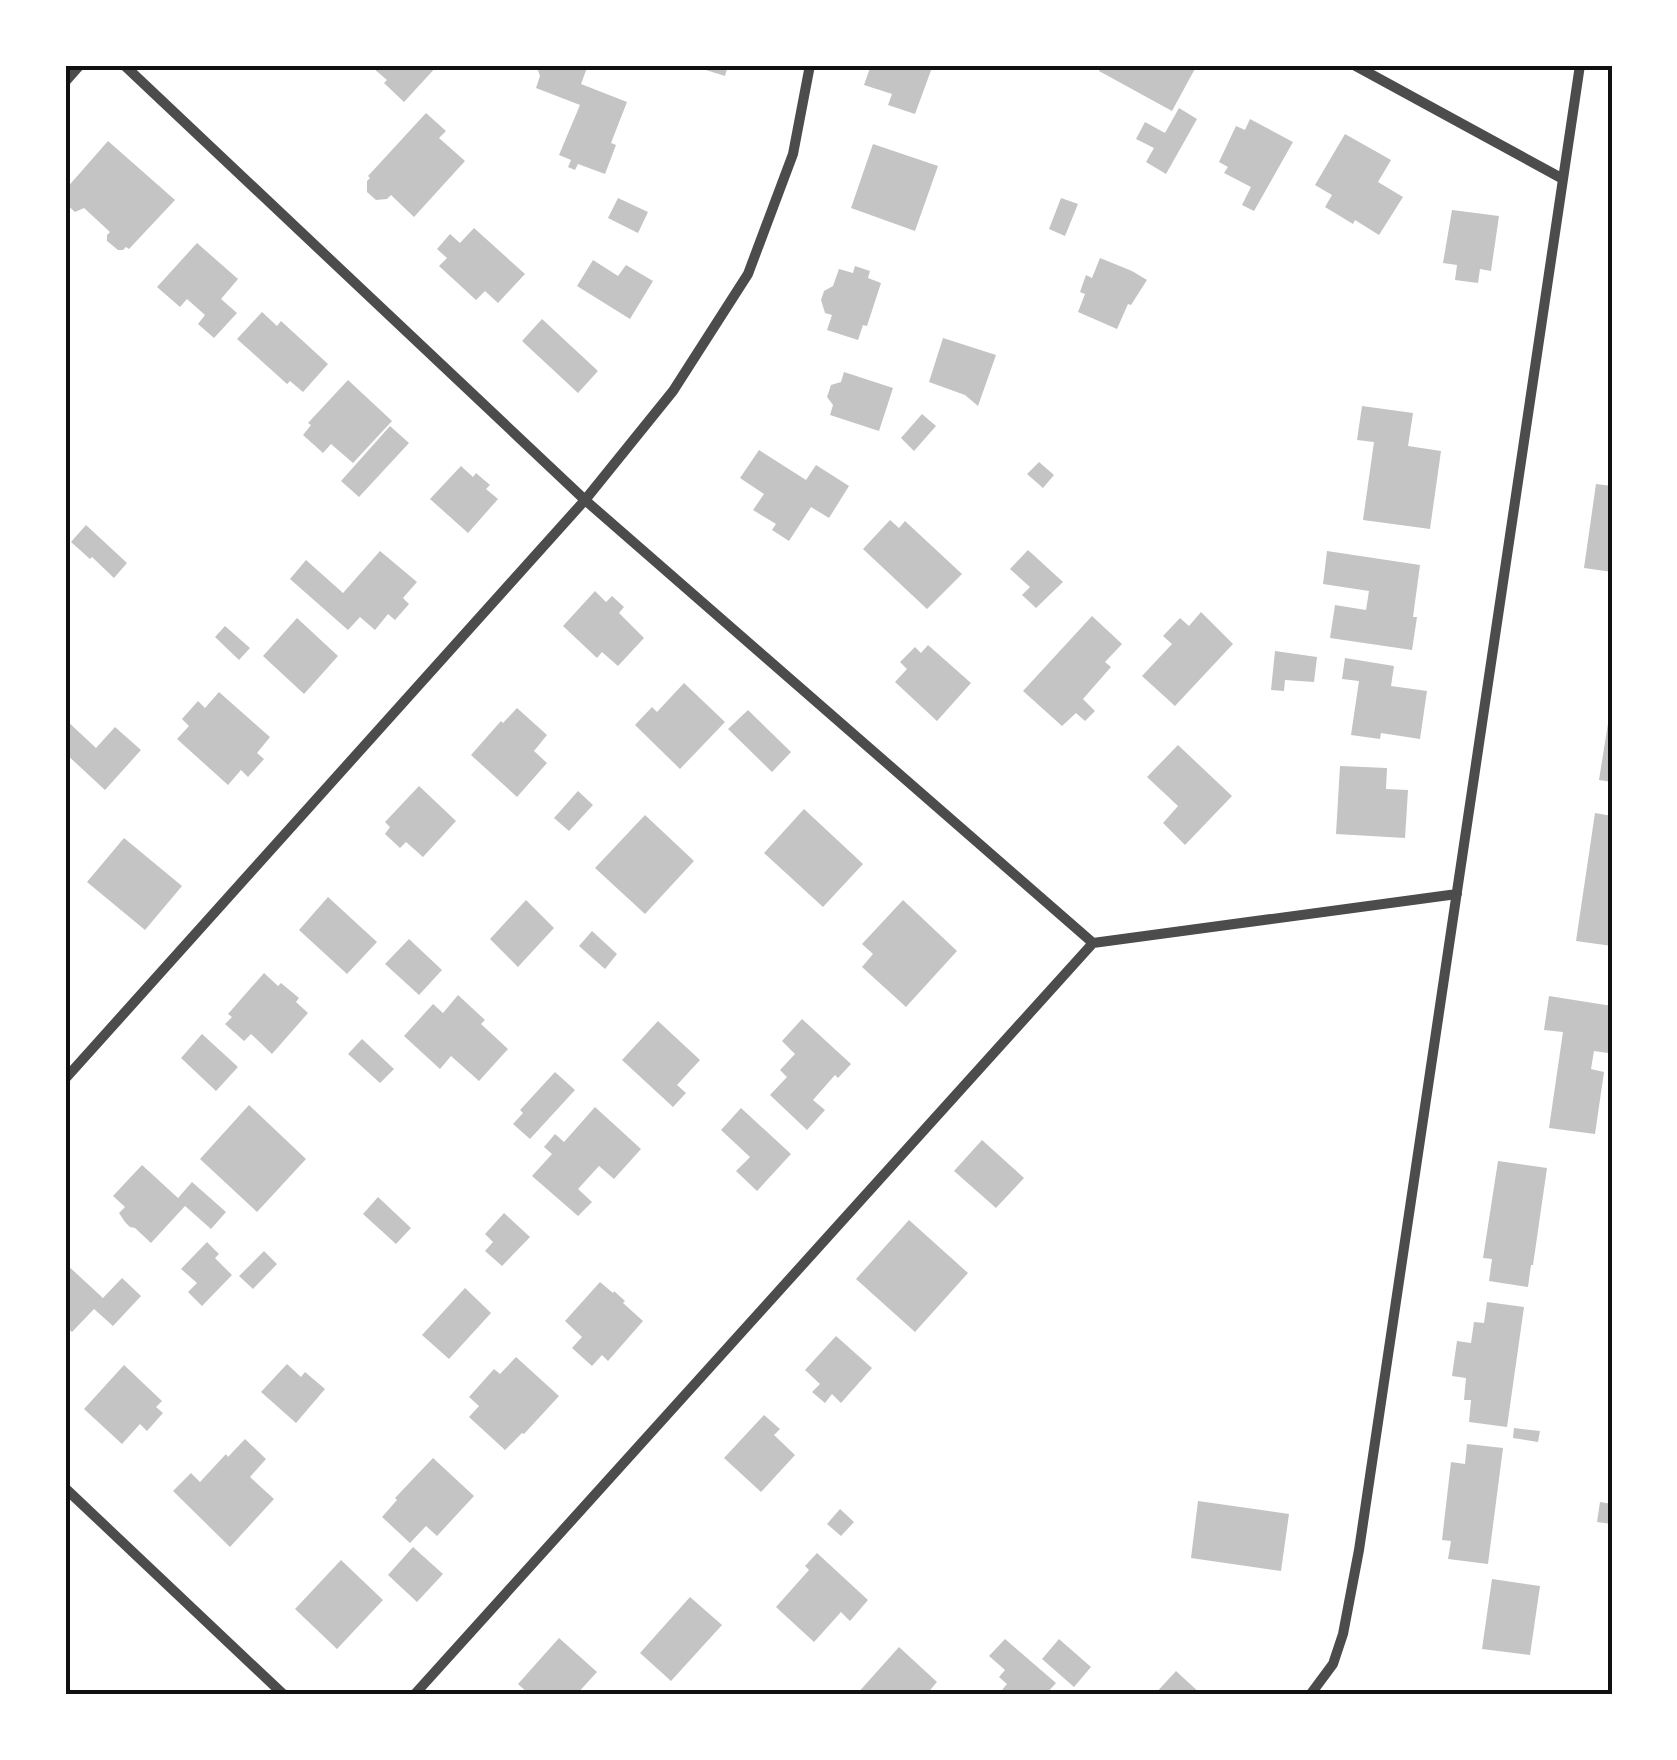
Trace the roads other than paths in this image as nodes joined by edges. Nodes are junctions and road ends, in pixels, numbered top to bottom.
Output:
1 (80, 65) edge
2 (124, 65) edge
3 (810, 65) edge
4 (1354, 65) edge
5 (1580, 65) edge
6 (65, 82) edge
7 (1562, 178) junction
8 (585, 500) junction
9 (1457, 894) junction
10 (1093, 943) junction
11 (65, 1079) edge
12 (65, 1488) edge
13 (284, 1695) edge
14 (414, 1695) edge
15 (1310, 1695) edge

1 - 6 street
2 - 8 street
3 - 8 street
4 - 7 street
5 - 7 street
7 - 9 street
8 - 10 street
8 - 11 street
9 - 10 street
9 - 15 street
10 - 14 street
12 - 13 street

